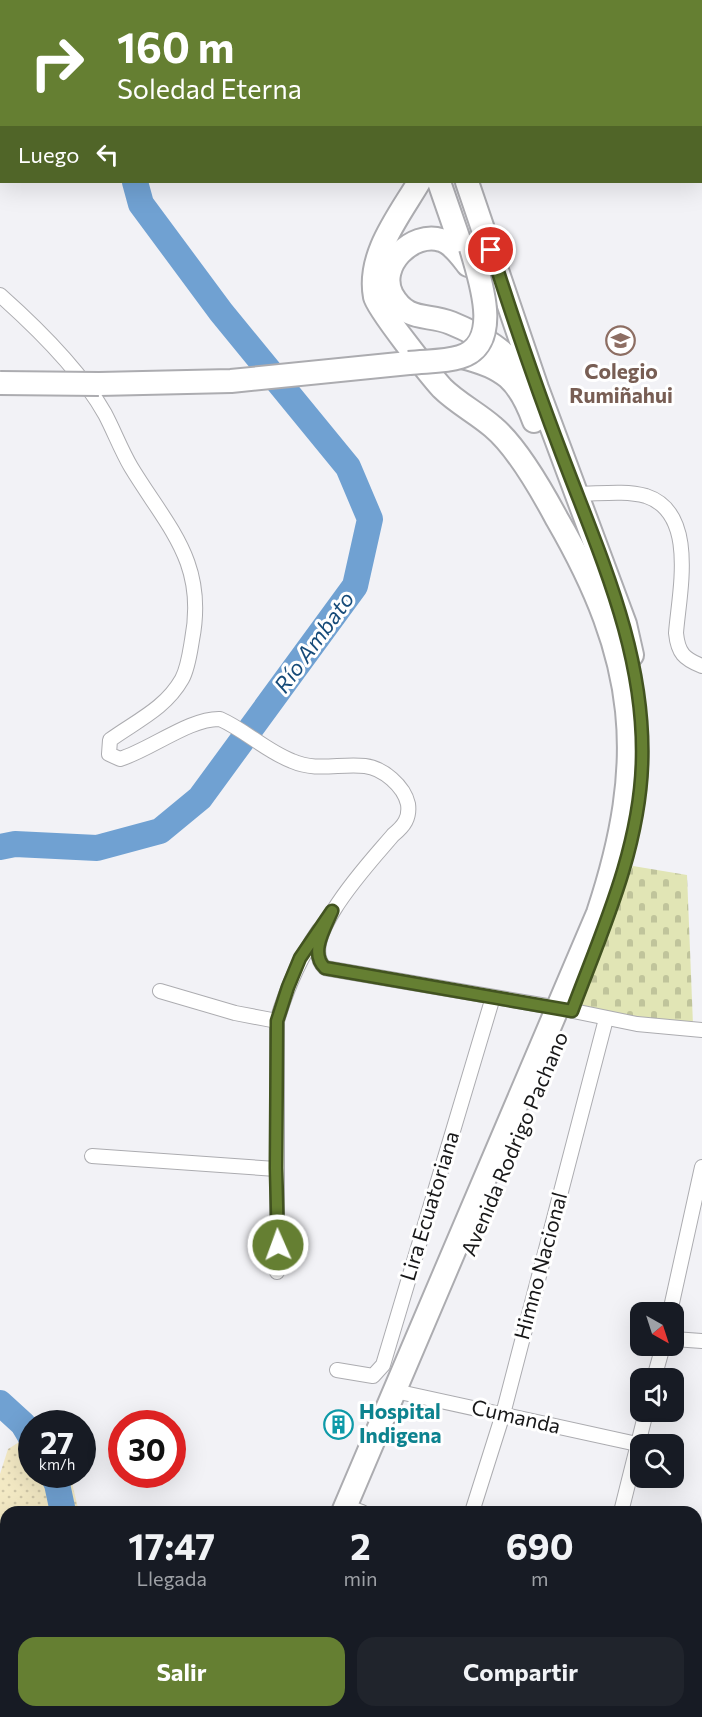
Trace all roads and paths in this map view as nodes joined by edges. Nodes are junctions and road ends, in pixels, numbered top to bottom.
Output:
1 (418, 183) edge
2 (440, 183) edge
3 (452, 183) edge
4 (468, 183) edge
5 (469, 256) junction
6 (0, 295) edge
7 (462, 357) junction
8 (409, 363) junction
9 (0, 383) edge
10 (537, 388) junction
11 (577, 494) junction
12 (580, 558) junction
13 (702, 666) edge
14 (332, 911) junction
15 (160, 991) dead end
16 (493, 997) junction
17 (566, 1010) junction
18 (606, 1019) junction
19 (277, 1021) junction
20 (702, 1030) edge
21 (92, 1156) dead end
22 (702, 1167) edge
23 (276, 1168) junction
24 (277, 1272) dead end
25 (672, 1302) edge
26 (684, 1340) edge
27 (702, 1341) edge
28 (337, 1370) dead end
29 (401, 1392) junction
30 (503, 1414) junction
31 (630, 1442) edge
32 (630, 1474) edge
33 (354, 1506) edge
34 (474, 1506) edge
35 (622, 1506) edge

1 - 12 main road
2 - 5 main road
3 - 5 main road
4 - 10 main road, Avenida Rodrigo Pachano
5 - 7 main road, bridge
5 - 8 main road, bridge
5 - 10 main road
6 - 14 street
7 - 8 main road, bridge
7 - 12 main road
8 - 9 main road, bridge
10 - 11 main road, Avenida Rodrigo Pachano
11 - 13 street
11 - 17 main road, Avenida Rodrigo Pachano
12 - 17 main road, Avenida Rodrigo Pachano
14 - 16 street
14 - 19 street
15 - 19 street
16 - 17 street
16 - 28 street, Lira Ecuatoriana
17 - 18 street
17 - 29 main road, Avenida Rodrigo Pachano
18 - 20 street
18 - 30 street, Himno Nacional
19 - 23 street
21 - 23 street
22 - 25 street
23 - 24 street
26 - 27 street
29 - 30 street, Cumanda
29 - 33 main road, Avenida Rodrigo Pachano
30 - 31 street, Cumanda
30 - 34 street, Himno Nacional
32 - 35 street

